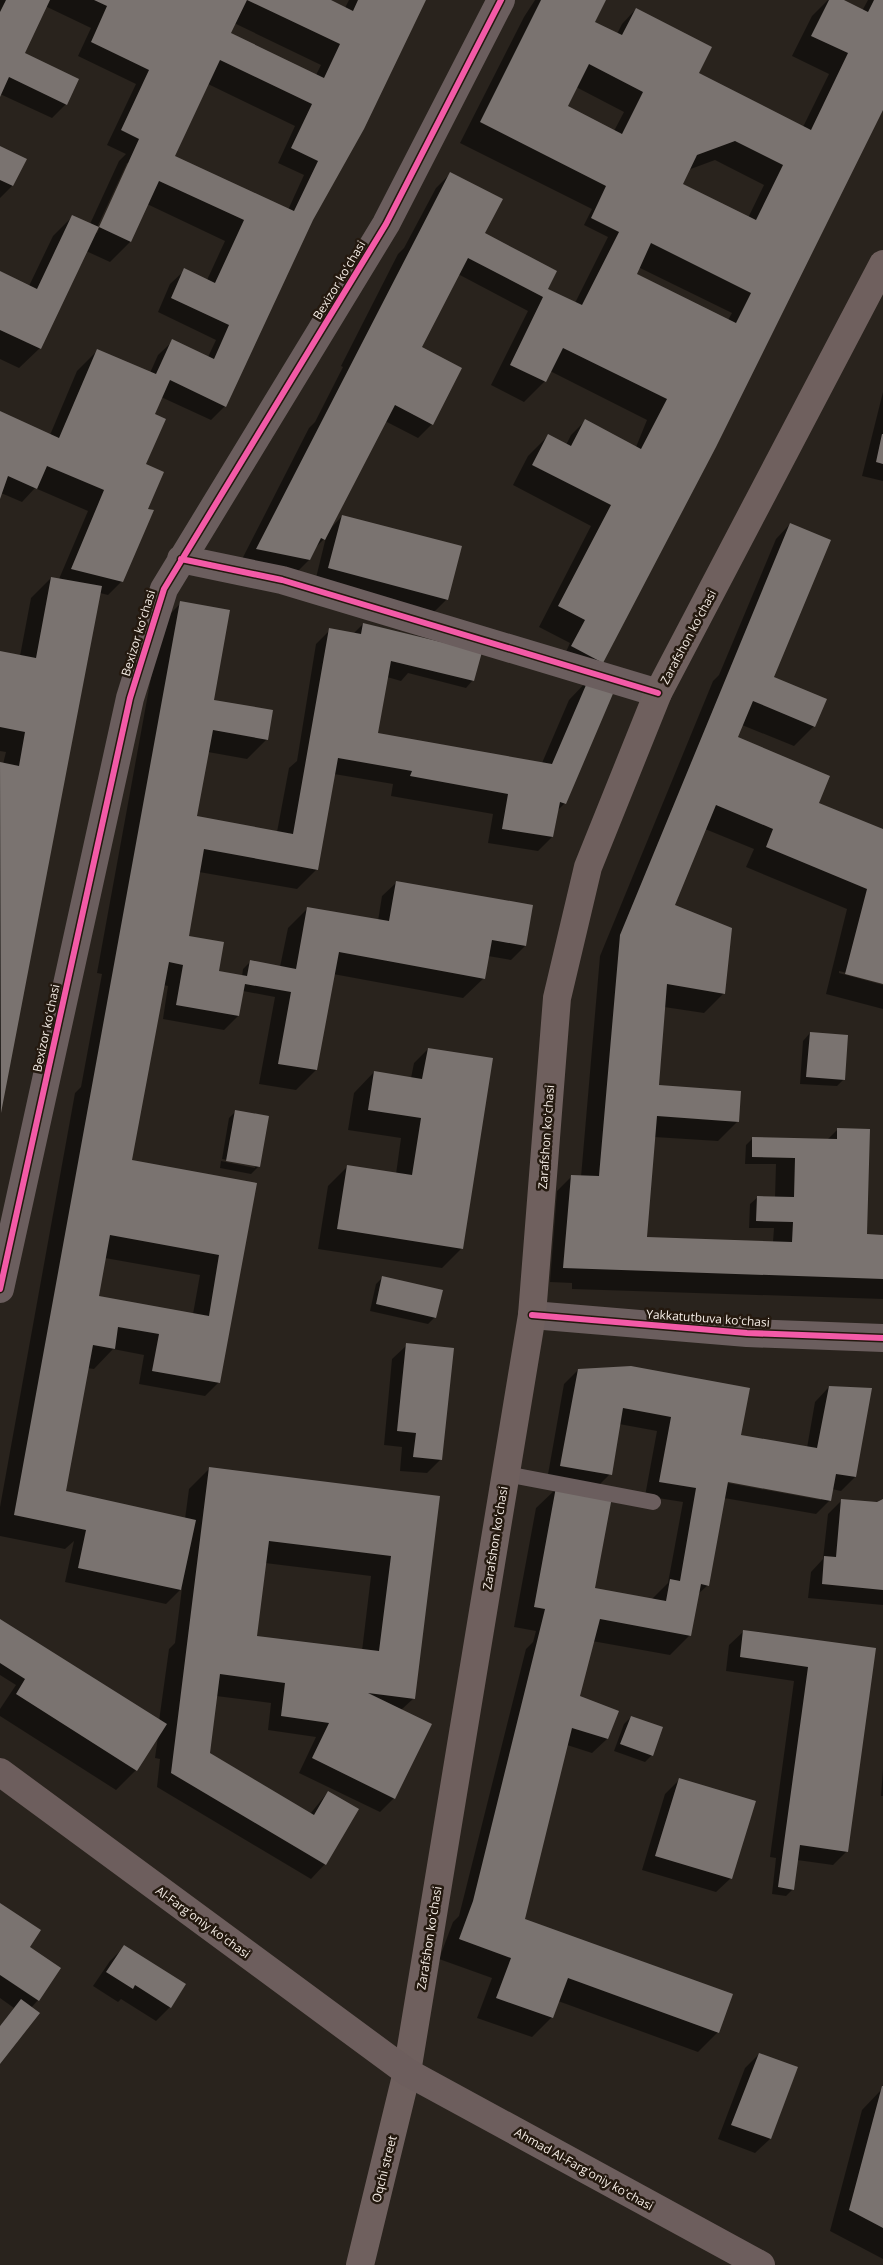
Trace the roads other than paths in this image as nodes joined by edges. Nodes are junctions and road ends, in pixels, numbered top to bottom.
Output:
1 (501, 0) edge
2 (883, 264) edge
3 (181, 559) junction
4 (658, 694) junction
5 (0, 1289) edge
6 (532, 1315) junction
7 (883, 1338) edge
8 (506, 1474) junction
9 (653, 1502) dead end
10 (0, 1772) edge
11 (407, 2072) junction
12 (360, 2265) edge
13 (761, 2265) edge

1 - 3 street, Bexizor koʻchasi
2 - 4 main road, Zarafshon koʻchasi
3 - 4 street
3 - 5 street, Bexizor koʻchasi
4 - 6 main road, Zarafshon koʻchasi
6 - 7 street, Yakkatutbuva koʻchasi
6 - 8 main road, Zarafshon koʻchasi
8 - 9 lane
8 - 11 main road, Zarafshon koʻchasi
10 - 11 main road, Al-Fargʻoniy koʻchasi
11 - 12 main road, Oqchi street
11 - 13 main road, Ahmad Al-Fargʻoniy koʻchasi

